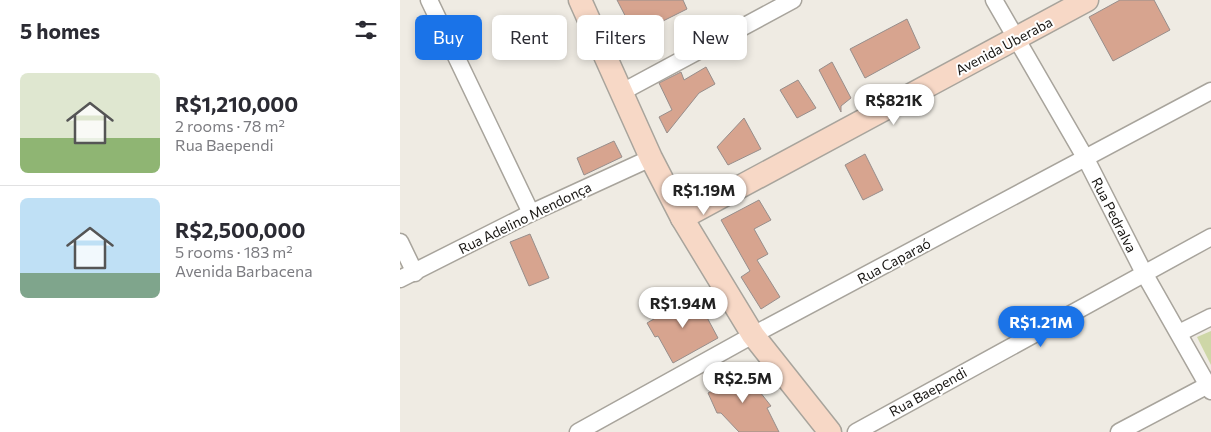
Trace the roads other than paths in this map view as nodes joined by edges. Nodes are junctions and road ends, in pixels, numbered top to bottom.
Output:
1 (429, 0) edge
2 (580, 0) edge
3 (794, 0) edge
4 (994, 0) edge
5 (1087, 0) edge
6 (1017, 40) junction
7 (622, 92) junction
8 (1211, 92) edge
9 (651, 158) junction
10 (1086, 160) junction
11 (531, 213) junction
12 (682, 218) junction
13 (1211, 237) edge
14 (400, 242) edge
15 (1144, 273) junction
16 (408, 276) edge
17 (1211, 317) edge
18 (1179, 333) junction
19 (753, 335) junction
20 (1209, 388) edge
21 (578, 432) edge
22 (830, 432) edge
23 (856, 432) edge
24 (1120, 432) edge

1 - 11 street
2 - 7 main road
3 - 7 street
4 - 6 street, Rua Pedralva
5 - 6 main road, Avenida Uberaba
6 - 10 street, Rua Pedralva
6 - 12 main road, Avenida Uberaba
7 - 9 main road
8 - 10 street, Rua Caparaó
9 - 11 street, Rua Adelino Mendonça
9 - 12 main road
10 - 15 street, Rua Pedralva
10 - 19 street, Rua Caparaó
11 - 16 street, Rua Adelino Mendonça
12 - 19 main road
13 - 15 street, Rua Baependi
14 - 16 street
15 - 18 street, Rua Pedralva
15 - 23 street, Rua Baependi
17 - 18 street
18 - 20 street, Rua Pedralva
19 - 21 street, Rua Caparaó
19 - 22 main road
20 - 24 street

